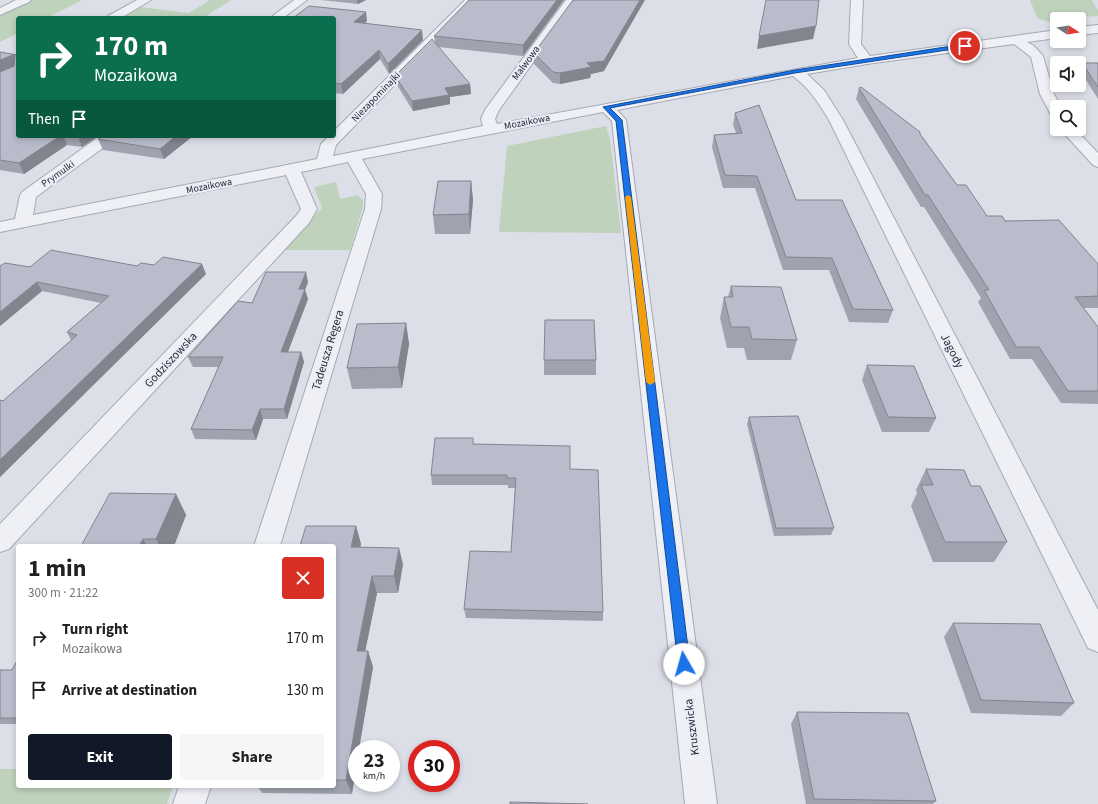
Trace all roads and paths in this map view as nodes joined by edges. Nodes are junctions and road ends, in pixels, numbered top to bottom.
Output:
1 (26, 0) edge
2 (144, 0) edge
3 (301, 0) edge
4 (471, 0) edge
5 (572, 0) edge
6 (857, 0) edge
7 (0, 12) edge
8 (116, 16) edge
9 (279, 16) edge
10 (1098, 29) edge
11 (1086, 30) edge
12 (1050, 35) edge
13 (1015, 39) junction
14 (868, 60) junction
15 (795, 72) junction
16 (1050, 100) edge
17 (606, 107) junction
18 (491, 129) junction
19 (1073, 136) edge
20 (336, 137) edge
21 (107, 138) edge
22 (335, 138) edge
23 (353, 158) junction
24 (1098, 162) edge
25 (323, 163) junction
26 (292, 169) junction
27 (23, 223) junction
28 (0, 228) edge
29 (0, 541) edge
30 (268, 544) edge
31 (1098, 639) edge
32 (194, 788) edge
33 (189, 804) edge
34 (701, 804) edge

1 - 7 street
2 - 8 street
3 - 9 street
4 - 20 street, Niezapominajki
5 - 18 street, Malwowa
6 - 14 street
10 - 11 street
12 - 13 street, Mozaikowa
13 - 14 street, Mozaikowa
13 - 16 street
14 - 15 street, Mozaikowa
15 - 17 street, Mozaikowa
15 - 31 street, Jagody
17 - 18 street, Mozaikowa
17 - 34 street, Kruszwicka
18 - 23 street, Mozaikowa
19 - 24 street
21 - 27 street, Prymulki
22 - 25 street, Niezapominajki
23 - 25 street, Mozaikowa
23 - 30 street, Tadeusza Regera
25 - 26 street, Mozaikowa
26 - 27 street, Mozaikowa
26 - 29 street, Godziszowska
27 - 28 street, Mozaikowa
32 - 33 street

